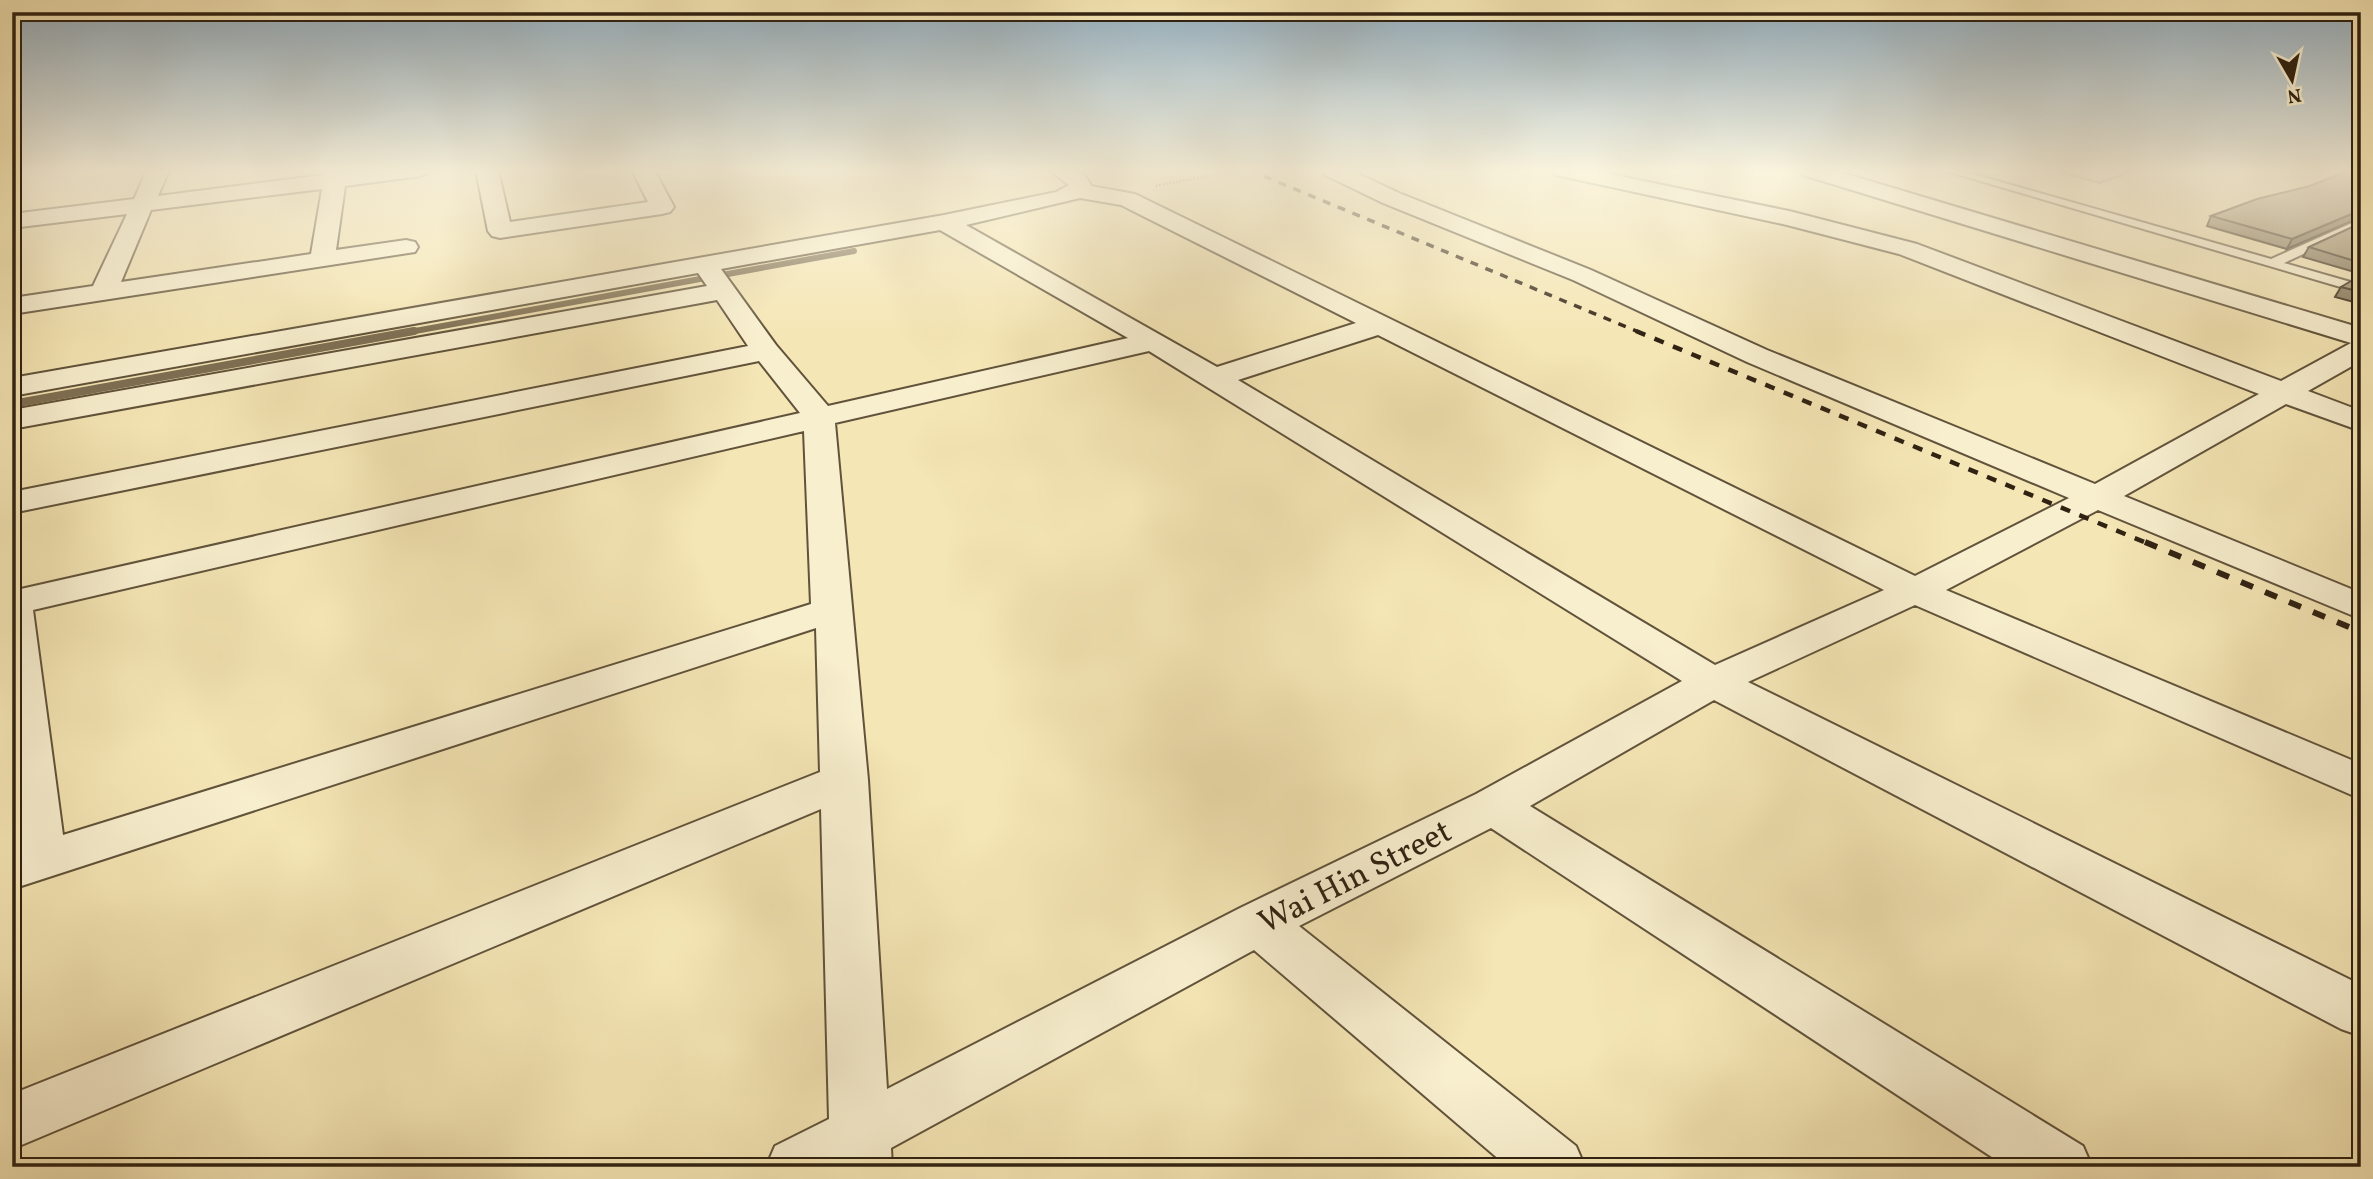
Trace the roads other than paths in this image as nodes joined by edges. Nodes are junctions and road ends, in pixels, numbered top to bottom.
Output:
1 (133, 225) edge
2 (327, 225) edge
3 (499, 225) edge
4 (540, 225) edge
5 (931, 225) edge
6 (949, 225) edge
7 (1180, 225) edge
8 (1460, 225) edge
9 (1816, 225) edge
10 (1992, 225) edge
11 (2059, 225) edge
12 (2140, 225) edge
13 (2355, 225) edge
14 (406, 247) dead end
15 (322, 260) junction
16 (2273, 263) junction
17 (713, 276) junction
18 (2361, 289) edge
19 (103, 292) junction
20 (12, 306) edge
21 (2361, 314) edge
22 (1380, 325) junction
23 (2361, 337) edge
24 (1153, 341) junction
25 (2361, 349) edge
26 (766, 351) junction
27 (1214, 378) junction
28 (12, 387) edge
29 (2280, 392) junction
30 (820, 416) junction
31 (12, 420) edge
32 (2361, 422) edge
33 (2095, 498) junction
34 (12, 503) edge
35 (1915, 591) junction
36 (13, 603) edge
37 (2361, 607) edge
38 (831, 610) junction
39 (1713, 682) junction
40 (845, 780) junction
41 (2361, 783) edge
42 (1493, 806) junction
43 (27, 865) edge
44 (1258, 923) junction
45 (2361, 1012) edge
46 (12, 1122) edge
47 (860, 1150) edge
48 (797, 1167) edge
49 (1554, 1167) edge
50 (2061, 1167) edge

1 - 19 street
2 - 15 street
3 - 4 street
5 - 17 street
6 - 24 street
7 - 22 street
8 - 33 street
9 - 29 street
10 - 23 street
11 - 21 street
12 - 16 lane
13 - 16 lane
14 - 15 street
15 - 19 street
16 - 18 lane
17 - 26 street
17 - 28 street
17 - 31 street
19 - 20 street
22 - 27 street
22 - 35 street
24 - 27 street
24 - 30 street
25 - 29 street, Wai Hin Street
26 - 30 street
26 - 34 street
27 - 39 street
29 - 32 street
29 - 33 street, Wai Hin Street
30 - 36 street
30 - 38 street
33 - 35 street, Wai Hin Street
33 - 37 street
35 - 39 street, Wai Hin Street
35 - 41 street
36 - 43 street
38 - 40 street
38 - 43 street
39 - 42 street, Wai Hin Street
39 - 45 street
40 - 46 street
40 - 47 street
42 - 44 street, Wai Hin Street
42 - 50 street
44 - 47 street, Wai Hin Street
44 - 49 street
47 - 48 street, Wai Hin Street

